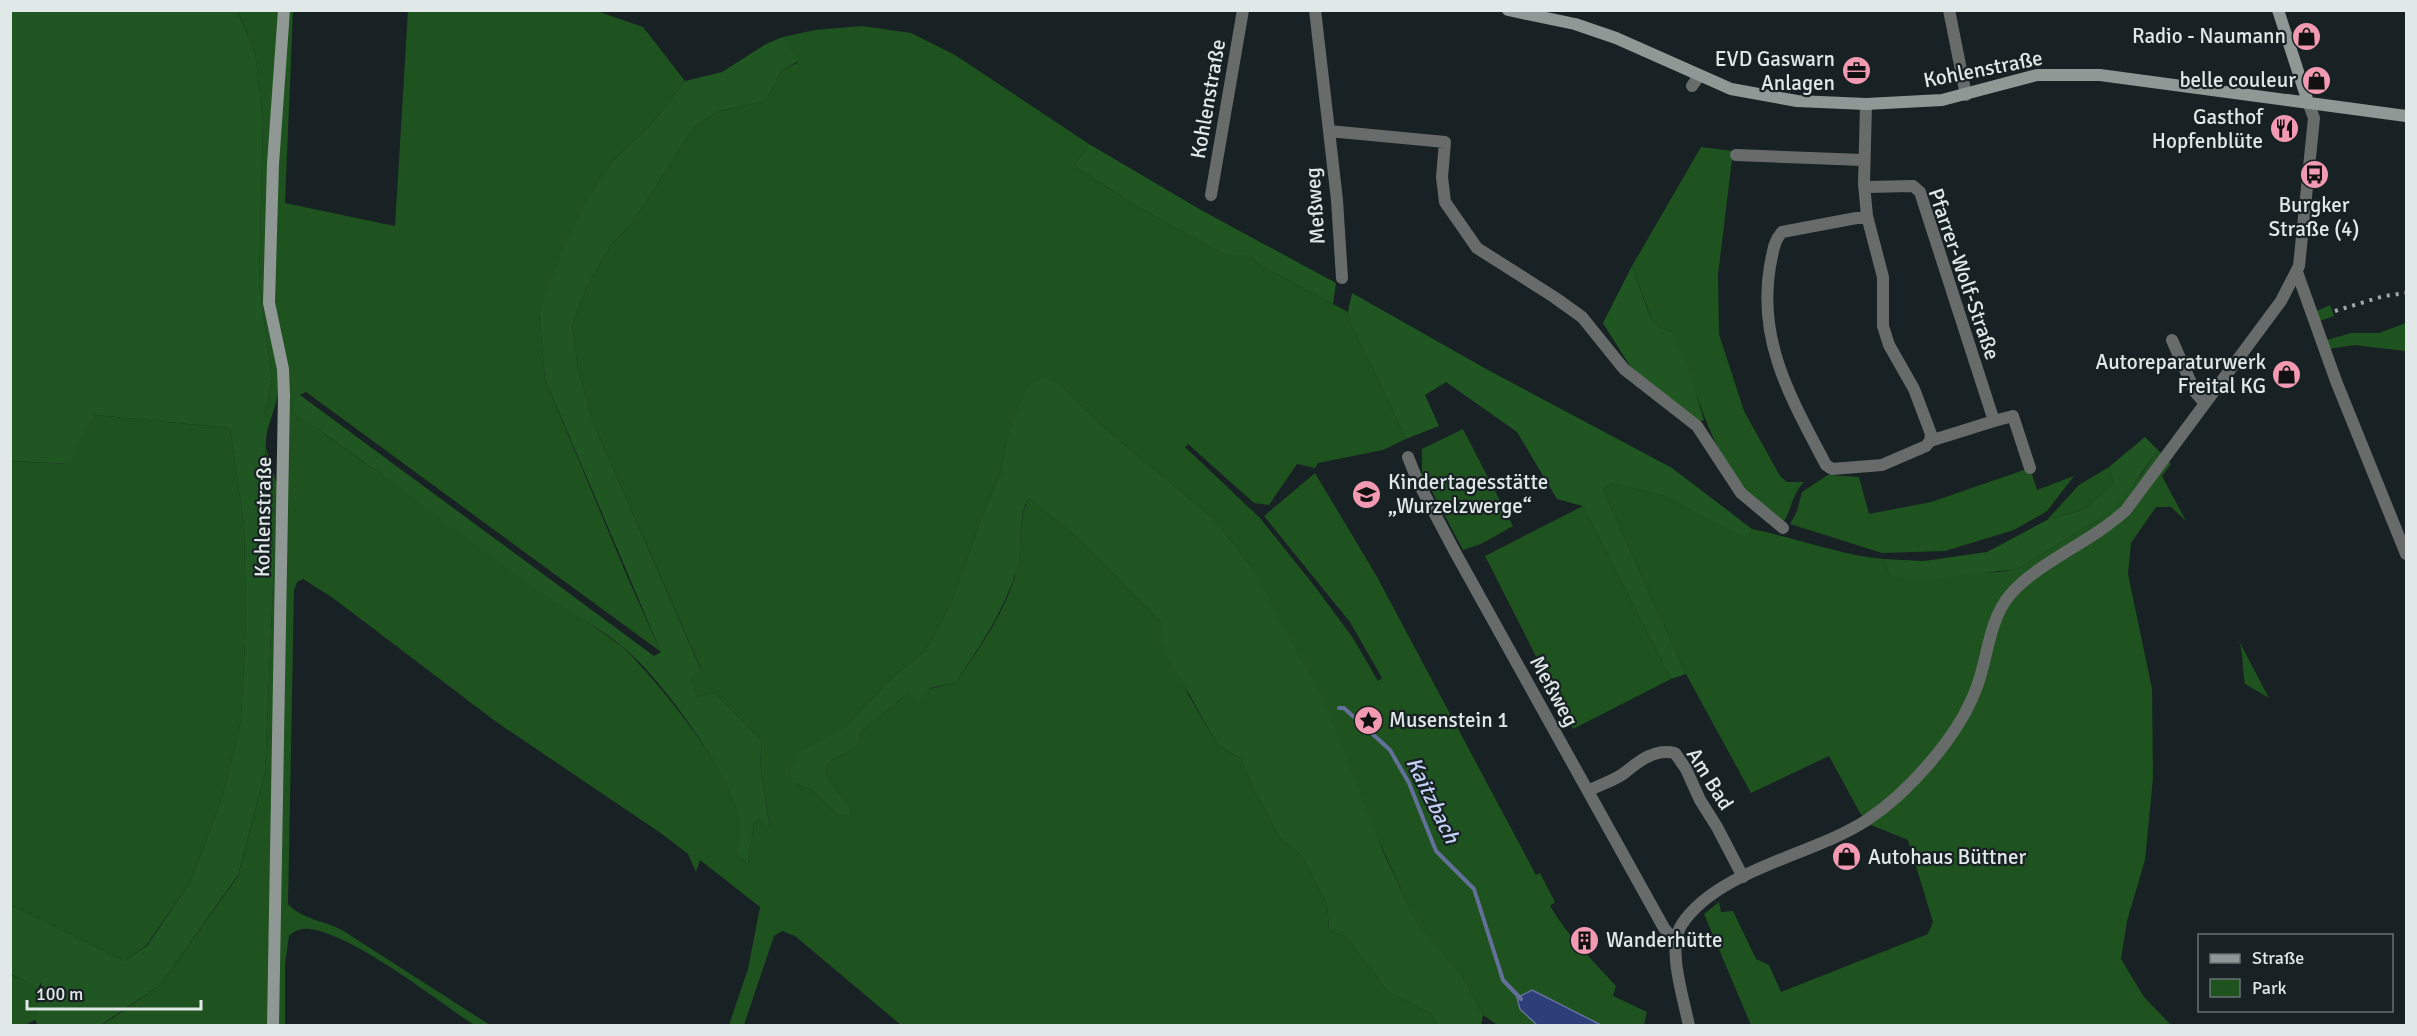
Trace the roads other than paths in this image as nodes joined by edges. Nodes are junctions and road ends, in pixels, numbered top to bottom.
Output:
1 (284, 10) edge
2 (1243, 10) edge
3 (1315, 10) edge
4 (1508, 10) edge
5 (1949, 10) edge
6 (2278, 10) edge
7 (1966, 95) junction
8 (2308, 102) junction
9 (1866, 104) junction
10 (2406, 116) edge
11 (1329, 131) junction
12 (1736, 155) dead end
13 (1863, 160) junction
14 (1864, 187) junction
15 (1211, 195) dead end
16 (1867, 216) junction
17 (2297, 272) junction
18 (1342, 278) dead end
19 (2172, 340) dead end
20 (2204, 402) junction
21 (1994, 421) junction
22 (1930, 441) junction
23 (1408, 457) dead end
24 (2030, 468) dead end
25 (1783, 528) dead end
26 (2406, 554) edge
27 (1588, 791) junction
28 (1743, 877) junction
29 (1676, 936) junction
30 (273, 1026) edge
31 (1689, 1026) edge

1 - 30 street, Kohlenstraße
2 - 15 street, Kohlenstraße
3 - 11 street, Meßweg
4 - 9 street, Kohlenstraße
5 - 7 street
6 - 8 street
7 - 8 street, Kohlenstraße
7 - 9 street, Kohlenstraße
8 - 10 street, Kohlenstraße
8 - 17 street
9 - 13 street
11 - 18 street, Meßweg
11 - 25 street
12 - 13 street
13 - 14 street
14 - 16 street
14 - 21 street, Pfarrer-Wolf-Straße
16 - 22 street
16 - 22 street
17 - 20 street
17 - 26 street
19 - 20 street
20 - 28 street
21 - 22 street
21 - 24 street
23 - 27 street, Meßweg
27 - 28 street, Am Bad
27 - 29 street, Meßweg
28 - 29 street
29 - 31 street

